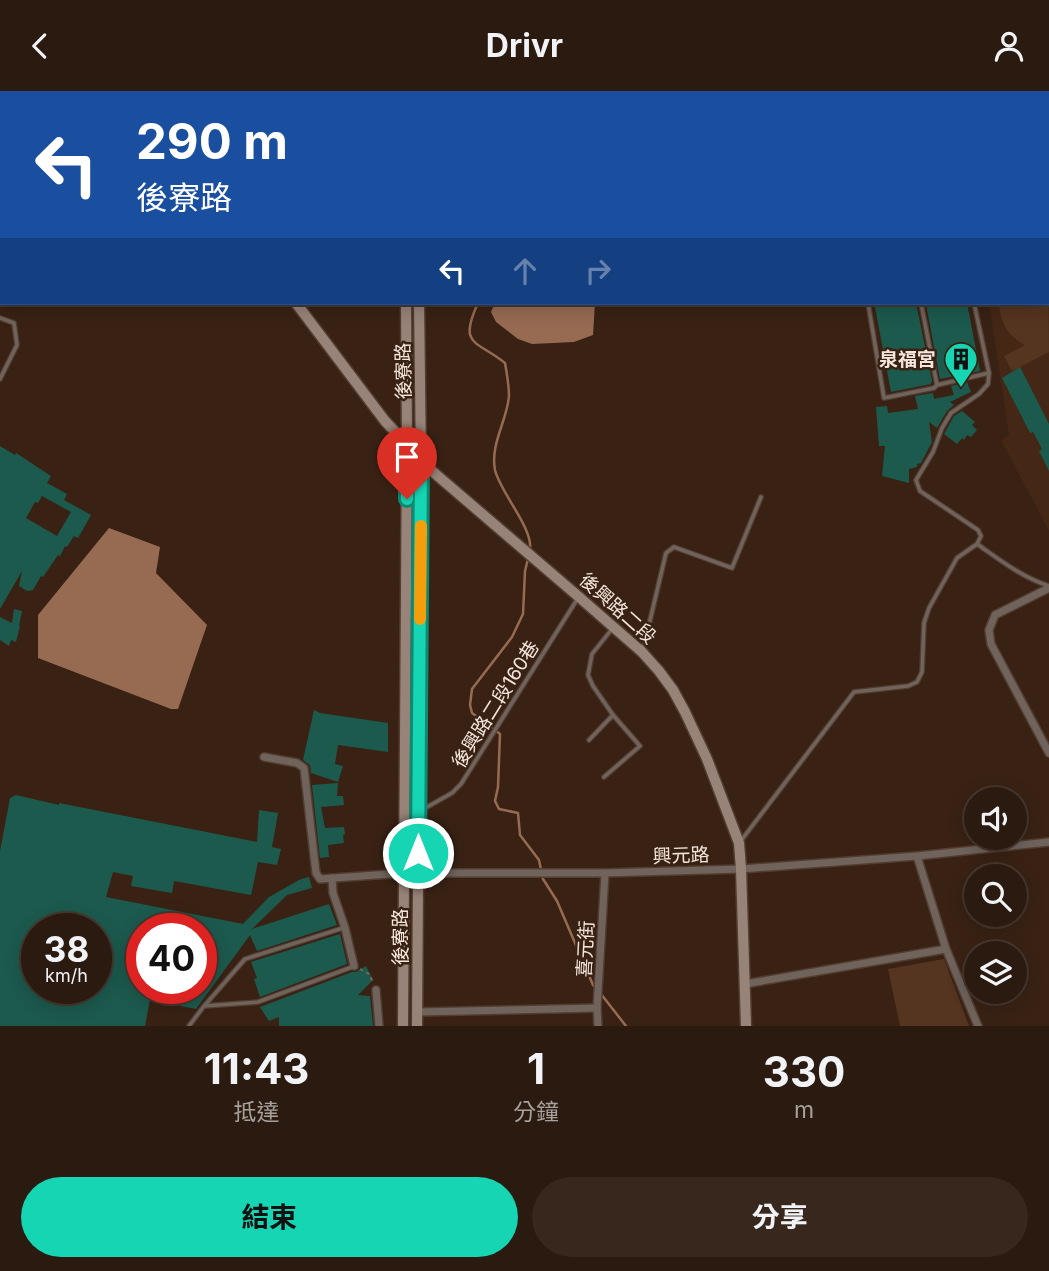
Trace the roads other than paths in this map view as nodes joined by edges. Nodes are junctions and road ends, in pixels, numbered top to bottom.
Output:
1 (298, 305) edge
2 (406, 305) edge
3 (419, 305) edge
4 (868, 305) edge
5 (921, 305) edge
6 (974, 305) edge
7 (0, 318) edge
8 (989, 373) junction
9 (0, 379) edge
10 (937, 385) junction
11 (407, 446) junction
12 (421, 460) junction
13 (761, 497) dead end
14 (977, 544) junction
15 (1049, 587) edge
16 (579, 597) junction
17 (614, 627) junction
18 (642, 652) junction
19 (613, 715) junction
20 (1049, 732) edge
21 (1041, 736) junction
22 (589, 740) dead end
23 (1049, 753) edge
24 (264, 757) dead end
25 (604, 777) dead end
26 (418, 812) junction
27 (1049, 842) edge
28 (739, 843) junction
29 (917, 856) junction
30 (741, 869) junction
31 (404, 873) junction
32 (605, 873) junction
33 (418, 874) junction
34 (332, 878) junction
35 (345, 928) junction
36 (946, 949) junction
37 (354, 966) joint
38 (745, 984) junction
39 (376, 990) road end
40 (204, 1006) junction
41 (597, 1008) junction
42 (417, 1012) junction
43 (189, 1026) edge
44 (379, 1026) edge
45 (403, 1026) edge
46 (417, 1026) edge
47 (598, 1026) edge
48 (746, 1026) edge
49 (978, 1026) edge

1 - 11 street, 後興路二段
2 - 11 street, 後寮路
3 - 12 street, 後寮路
4 - 10 lane
5 - 10 lane
6 - 8 lane
7 - 9 lane
8 - 10 lane
8 - 14 lane
11 - 12 street, 後興路二段
11 - 31 street, 後寮路
12 - 16 street, 後興路二段
12 - 26 street, 後寮路
13 - 18 lane
14 - 15 lane
14 - 28 lane
15 - 21 street
16 - 17 street, 後興路二段
16 - 26 lane, 後興路二段160巷
17 - 18 street, 後興路二段
17 - 19 lane
18 - 28 street, 後興路二段
19 - 22 lane
19 - 25 lane
20 - 21 lane
21 - 23 street
24 - 34 street, 興元路
26 - 33 street, 後寮路
27 - 29 street, 興元路
28 - 30 street, 後興路二段
29 - 30 street, 興元路
29 - 36 street
30 - 32 street, 興元路
30 - 38 street, 後興路二段
31 - 33 street, 興元路
31 - 34 street, 興元路
31 - 45 street, 後寮路
32 - 33 street, 興元路
32 - 41 street, 喜元街
33 - 42 street, 後寮路
34 - 35 street
35 - 37 street
35 - 40 lane
36 - 38 street
36 - 49 street
37 - 40 lane
38 - 48 street, 後興路二段
39 - 44 street
40 - 43 lane
41 - 42 street
41 - 47 street, 喜元街
42 - 46 street, 後寮路

